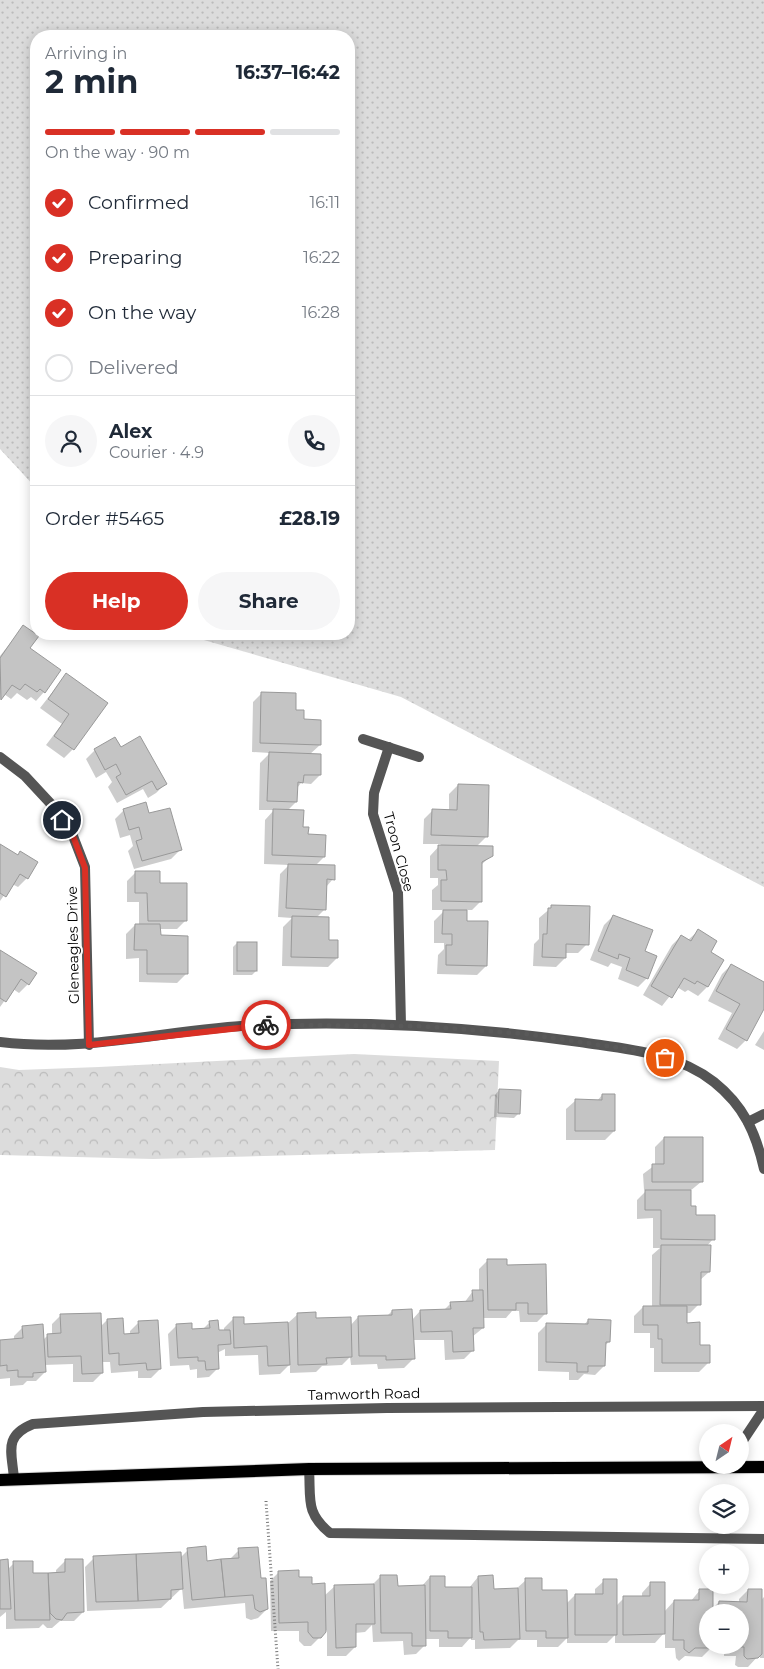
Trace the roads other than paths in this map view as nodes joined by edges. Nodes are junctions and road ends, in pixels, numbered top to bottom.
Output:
1 (363, 739) dead end
2 (389, 747) junction
3 (419, 757) dead end
4 (0, 758) edge
5 (401, 1025) junction
6 (0, 1042) edge
7 (89, 1045) junction
8 (764, 1114) edge
9 (748, 1122) junction
10 (764, 1170) edge
11 (764, 1408) edge
12 (749, 1431) edge
13 (699, 1466) edge
14 (749, 1467) edge
15 (764, 1467) edge
16 (309, 1469) junction
17 (14, 1479) junction
18 (0, 1480) edge
19 (764, 1539) edge

1 - 2 street
2 - 3 street
2 - 5 street, Troon Close
4 - 7 street, Gleneagles Drive
5 - 7 street
5 - 9 street
6 - 7 street
8 - 9 street
9 - 10 street
11 - 12 street
11 - 17 street, Tamworth Road
13 - 16 main road
14 - 15 main road
16 - 17 main road
16 - 19 street
17 - 18 main road

